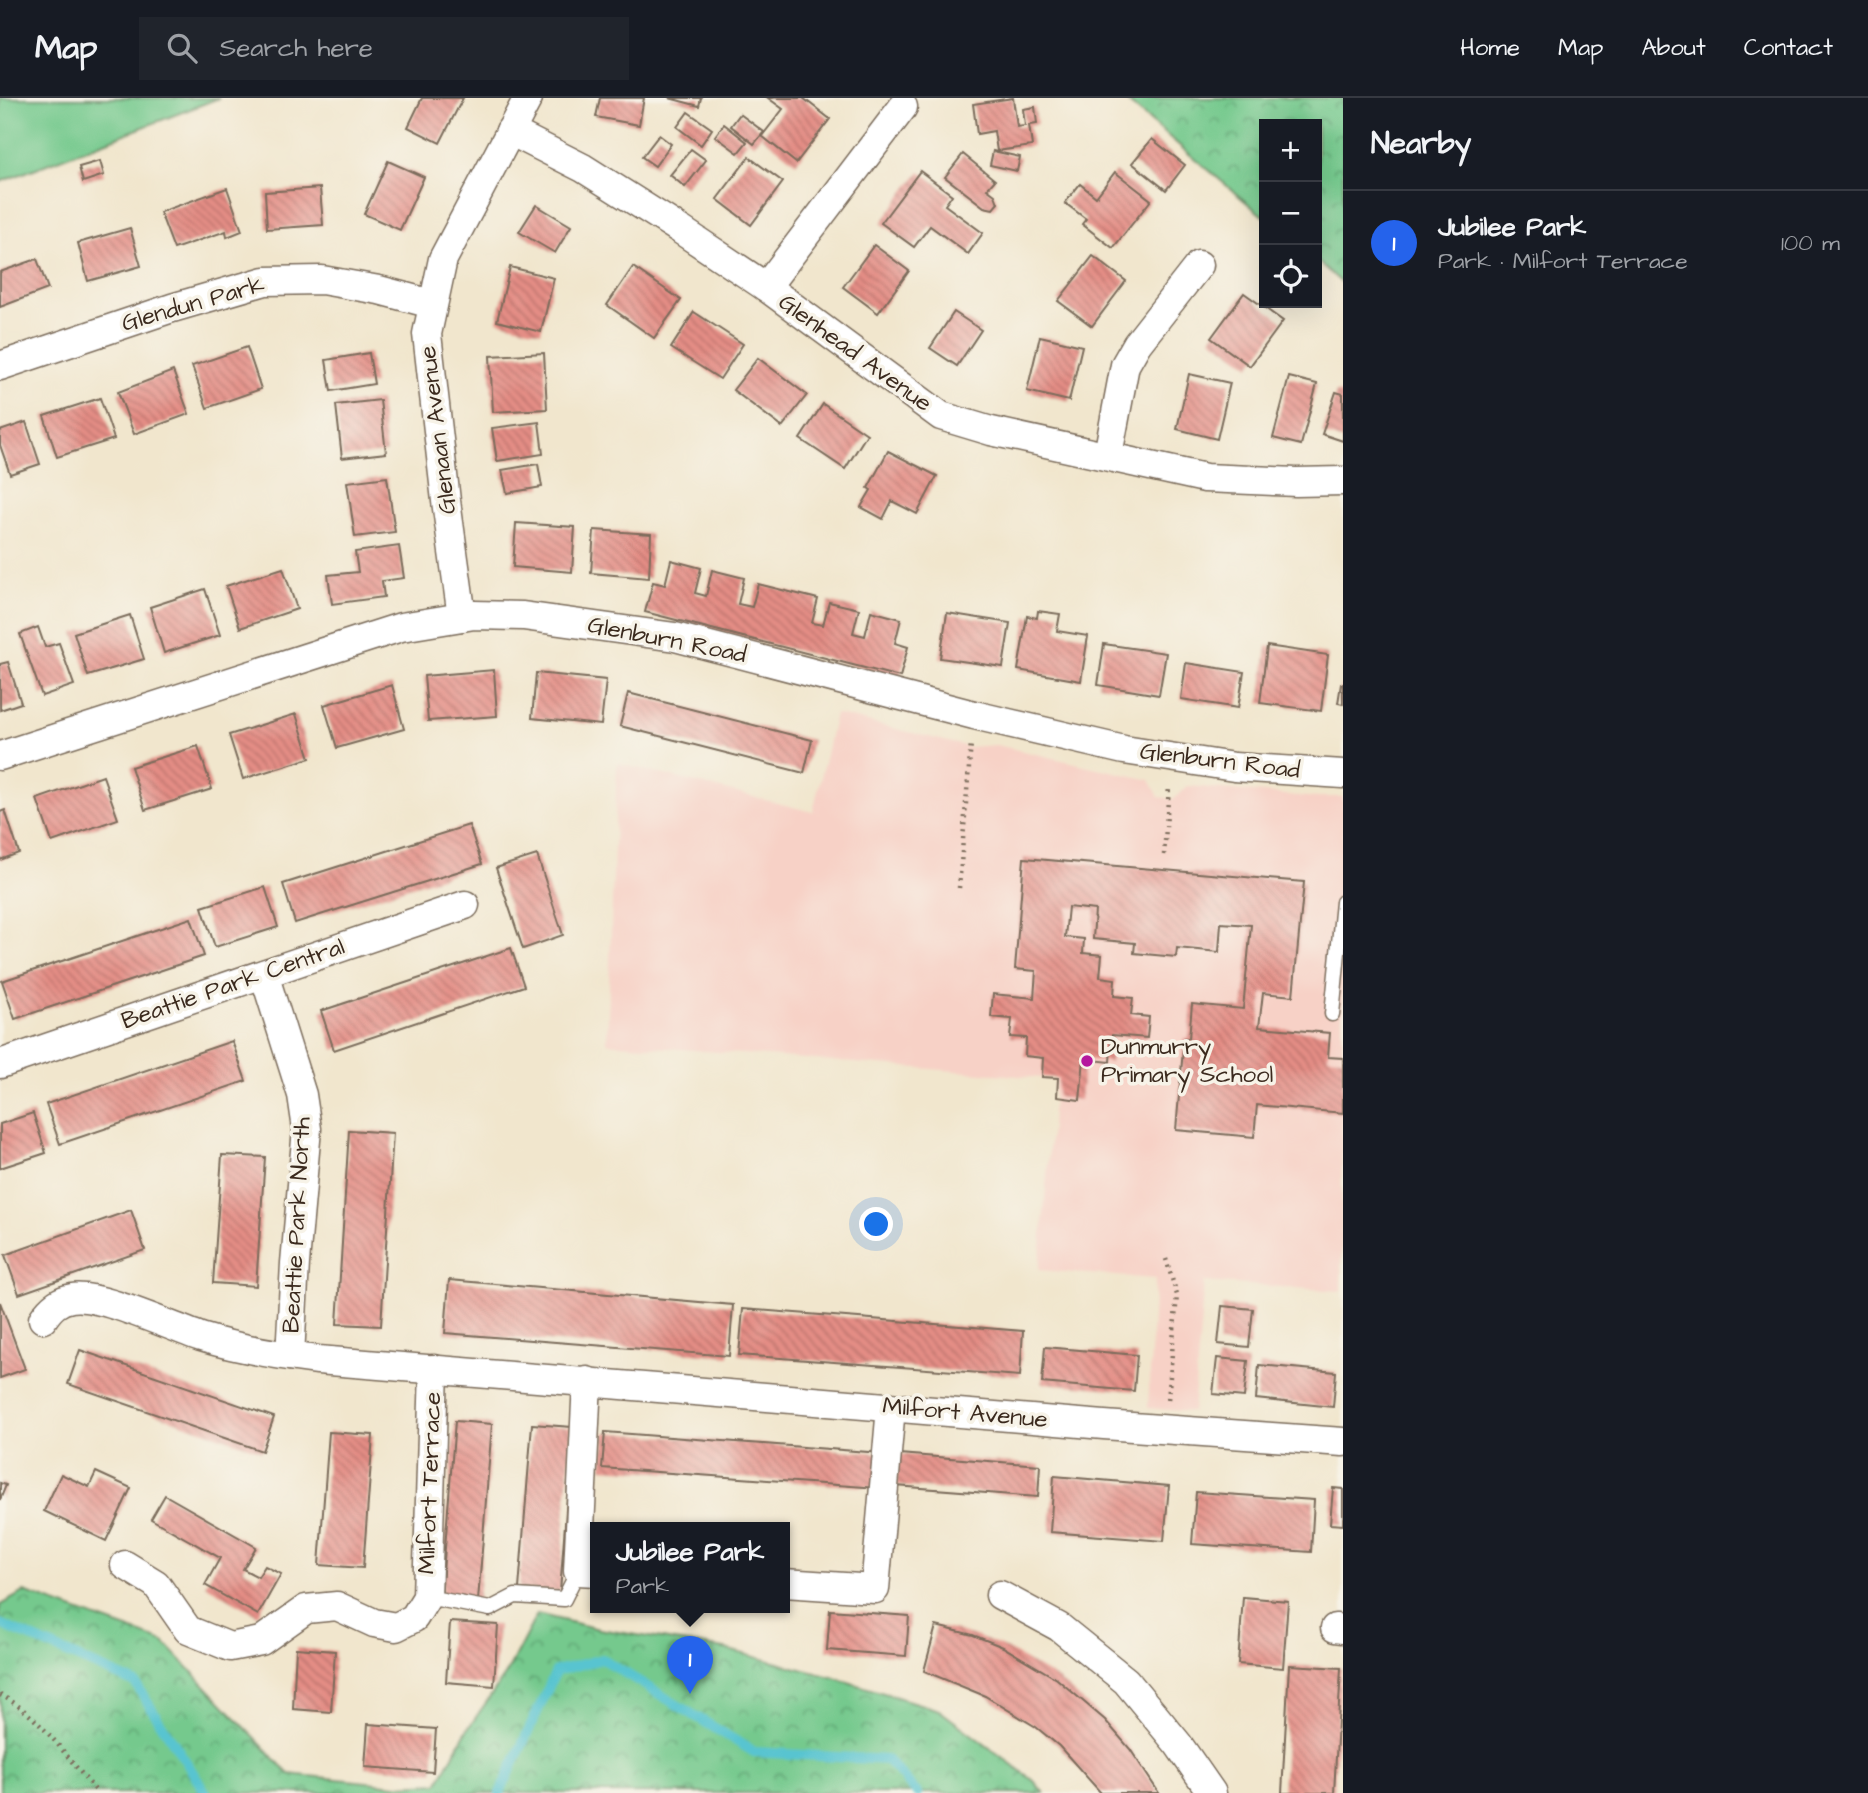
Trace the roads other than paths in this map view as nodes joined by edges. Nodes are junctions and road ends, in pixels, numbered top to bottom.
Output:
1 (528, 98) edge
2 (903, 107) dead end
3 (510, 131) junction
4 (1199, 265) dead end
5 (766, 287) junction
6 (432, 304) junction
7 (0, 366) edge
8 (1108, 455) junction
9 (1343, 481) edge
10 (462, 617) junction
11 (0, 756) edge
12 (1343, 774) edge
13 (1343, 902) edge
14 (465, 905) dead end
15 (264, 974) junction
16 (1332, 1014) dead end
17 (0, 1064) edge
18 (43, 1319) dead end
19 (290, 1356) junction
20 (434, 1369) junction
21 (587, 1381) junction
22 (891, 1407) junction
23 (1343, 1442) edge
24 (125, 1565) dead end
25 (587, 1571) edge
26 (790, 1583) edge
27 (1000, 1595) dead end
28 (427, 1597) junction
29 (1212, 1793) edge

1 - 3 street, Glenaan Avenue
2 - 5 street, Glenhead Avenue
3 - 5 street, Glenhead Avenue
3 - 6 street, Glenaan Avenue
4 - 8 street
5 - 8 street, Glenhead Avenue
6 - 7 street, Glendun Park
6 - 10 street, Glenaan Avenue
8 - 9 street, Glenhead Avenue
10 - 11 street, Glenburn Road
10 - 12 street, Glenburn Road
13 - 16 lane
14 - 15 street, Beattie Park Central
15 - 17 street, Beattie Park Central
15 - 19 street, Beattie Park North
18 - 19 street, Milfort Avenue
19 - 20 street, Milfort Avenue
20 - 21 street, Milfort Avenue
20 - 28 street, Milfort Terrace
21 - 22 street, Milfort Avenue
21 - 25 street
22 - 23 street, Milfort Avenue
22 - 26 street
24 - 28 street
25 - 28 lane
27 - 29 street

